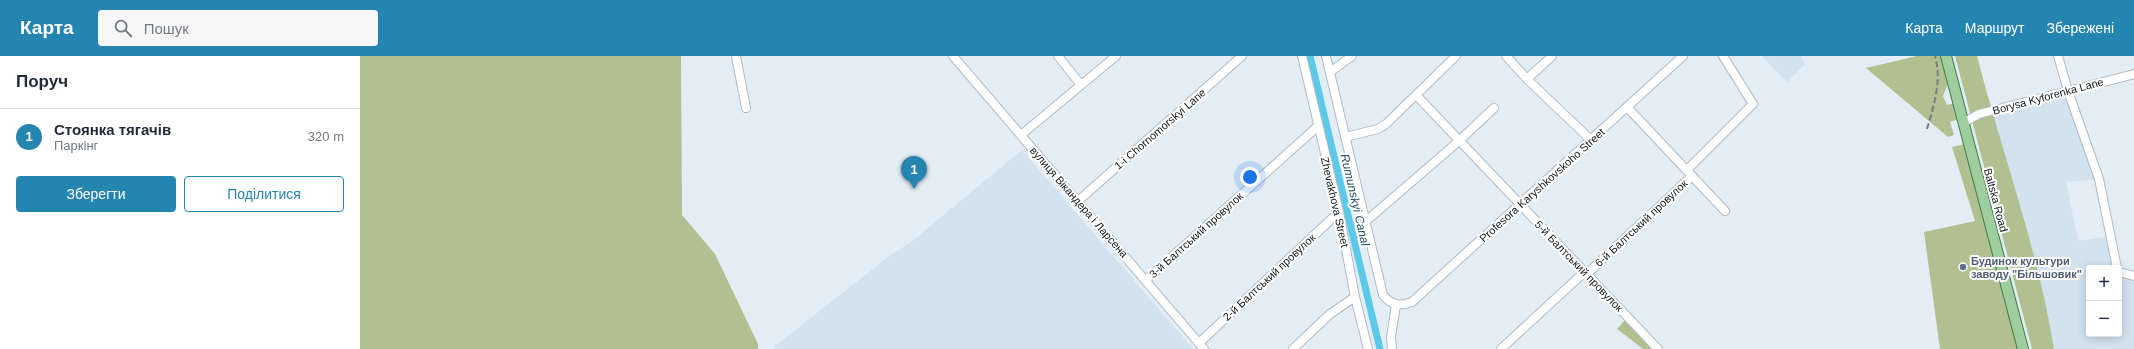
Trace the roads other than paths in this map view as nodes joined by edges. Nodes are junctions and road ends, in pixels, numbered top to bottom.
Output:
1 (736, 56) edge
2 (953, 56) edge
3 (1058, 56) edge
4 (1116, 56) edge
5 (1242, 56) edge
6 (1302, 56) edge
7 (1326, 56) edge
8 (1352, 56) edge
9 (1456, 56) edge
10 (1506, 56) edge
11 (1552, 56) edge
12 (1683, 56) edge
13 (1723, 56) edge
14 (1946, 56) edge
15 (2058, 56) edge
16 (1330, 72) junction
17 (2134, 74) edge
18 (1527, 79) junction
19 (1081, 85) junction
20 (2068, 91) junction
21 (1416, 96) junction
22 (1627, 107) junction
23 (746, 108) dead end
24 (1494, 108) dead end
25 (1963, 122) junction
26 (1317, 127) junction
27 (1021, 134) junction
28 (1345, 137) junction
29 (1591, 140) junction
30 (1459, 141) junction
31 (1689, 173) junction
32 (1078, 201) junction
33 (1520, 205) junction
34 (1725, 211) dead end
35 (1339, 212) junction
36 (1365, 222) junction
37 (2117, 265) edge
38 (1585, 273) junction
39 (2122, 273) edge
40 (2134, 276) edge
41 (1146, 280) junction
42 (1355, 297) junction
43 (1396, 305) junction
44 (1202, 346) edge
45 (1292, 349) edge
46 (1368, 349) edge
47 (1392, 349) edge
48 (1501, 349) edge
49 (1658, 349) edge
50 (2023, 349) edge

1 - 23 street
2 - 27 street, вулиця Вікандера і Ларсена
3 - 19 street
4 - 19 street
5 - 32 street, 1-i Chornomorskyi Lane
6 - 26 street, Zhevakhova Street
7 - 16 street
8 - 16 street
9 - 21 street
10 - 18 street
11 - 18 street
12 - 22 street, Profesora Karyshkovskoho Street
13 - 31 street, 6-й Балтський провулок
14 - 25 main road, Baltska Road
15 - 20 street
16 - 28 street
17 - 20 street, Borysa Kyforenka Lane
18 - 29 street
19 - 27 street
20 - 25 street, Borysa Kyforenka Lane
20 - 37 street
21 - 28 street
21 - 30 street, 5-й Балтський провулок
22 - 29 street, Profesora Karyshkovskoho Street
22 - 31 street
24 - 30 street
25 - 50 main road, Baltska Road
26 - 35 street, Zhevakhova Street
26 - 41 street, 3-й Балтський провулок
27 - 32 street, вулиця Вікандера і Ларсена
28 - 36 street
29 - 33 street, Profesora Karyshkovskoho Street
30 - 33 street, 5-й Балтський провулок
30 - 36 street
31 - 34 street
31 - 38 street, 6-й Балтський провулок
32 - 41 street, вулиця Вікандера і Ларсена
33 - 38 street, 5-й Балтський провулок
33 - 43 street, Profesora Karyshkovskoho Street
35 - 42 street, Zhevakhova Street
35 - 44 street, 2-й Балтський провулок
36 - 43 street
38 - 48 street, 6-й Балтський провулок
38 - 49 street, 5-й Балтський провулок
39 - 40 street
41 - 44 street, вулиця Вікандера і Ларсена
42 - 45 street
42 - 46 street, Zhevakhova Street
43 - 47 street

